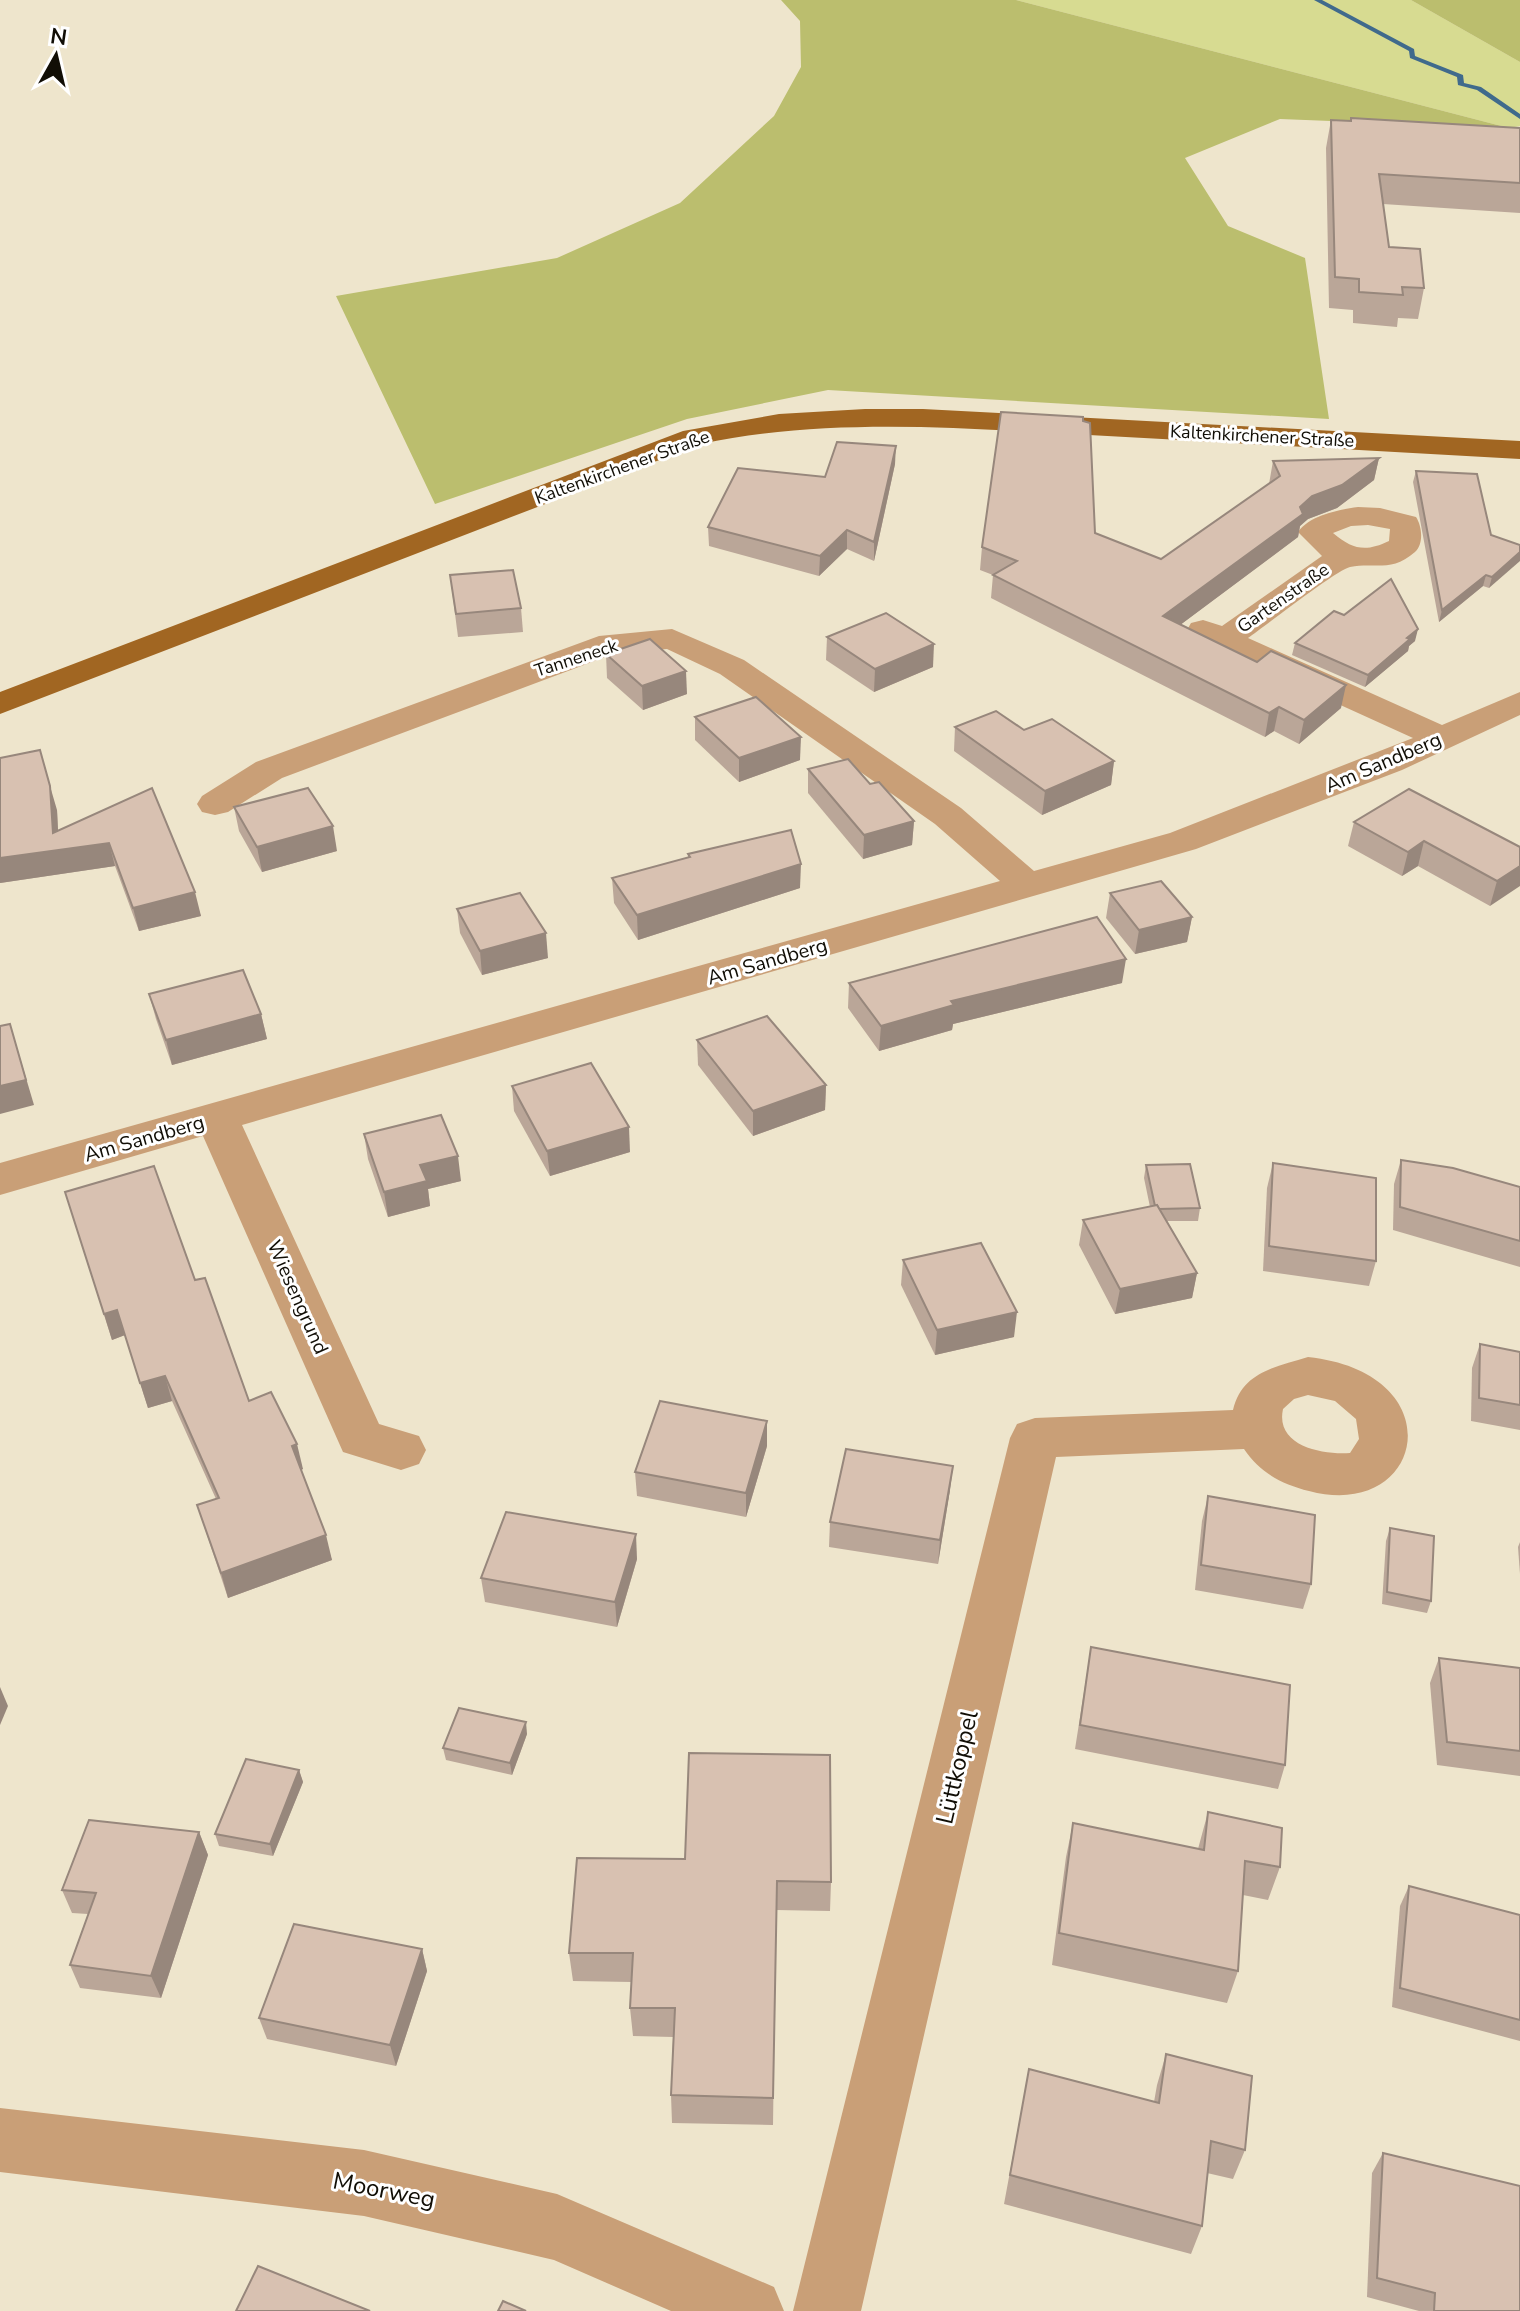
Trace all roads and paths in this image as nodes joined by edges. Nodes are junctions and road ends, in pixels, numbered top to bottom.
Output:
1 (1520, 450) edge
2 (1342, 557) dead end
3 (1520, 702) edge
4 (0, 704) edge
5 (1442, 738) junction
6 (215, 804) dead end
7 (1029, 887) junction
8 (217, 1118) junction
9 (0, 1179) edge
10 (1257, 1429) dead end
11 (401, 1450) dead end
12 (0, 2140) edge
13 (750, 2311) edge
14 (827, 2311) edge

1 - 4 main road, Kaltenkirchener Straße
2 - 5 street, Gartenstraße
3 - 5 street, Am Sandberg
5 - 7 street, Am Sandberg
6 - 7 street, Tanneneck
7 - 8 street, Am Sandberg
8 - 9 street, Am Sandberg
8 - 11 street, Wiesengrund
10 - 14 street, Lüttkoppel
12 - 13 street, Moorweg

